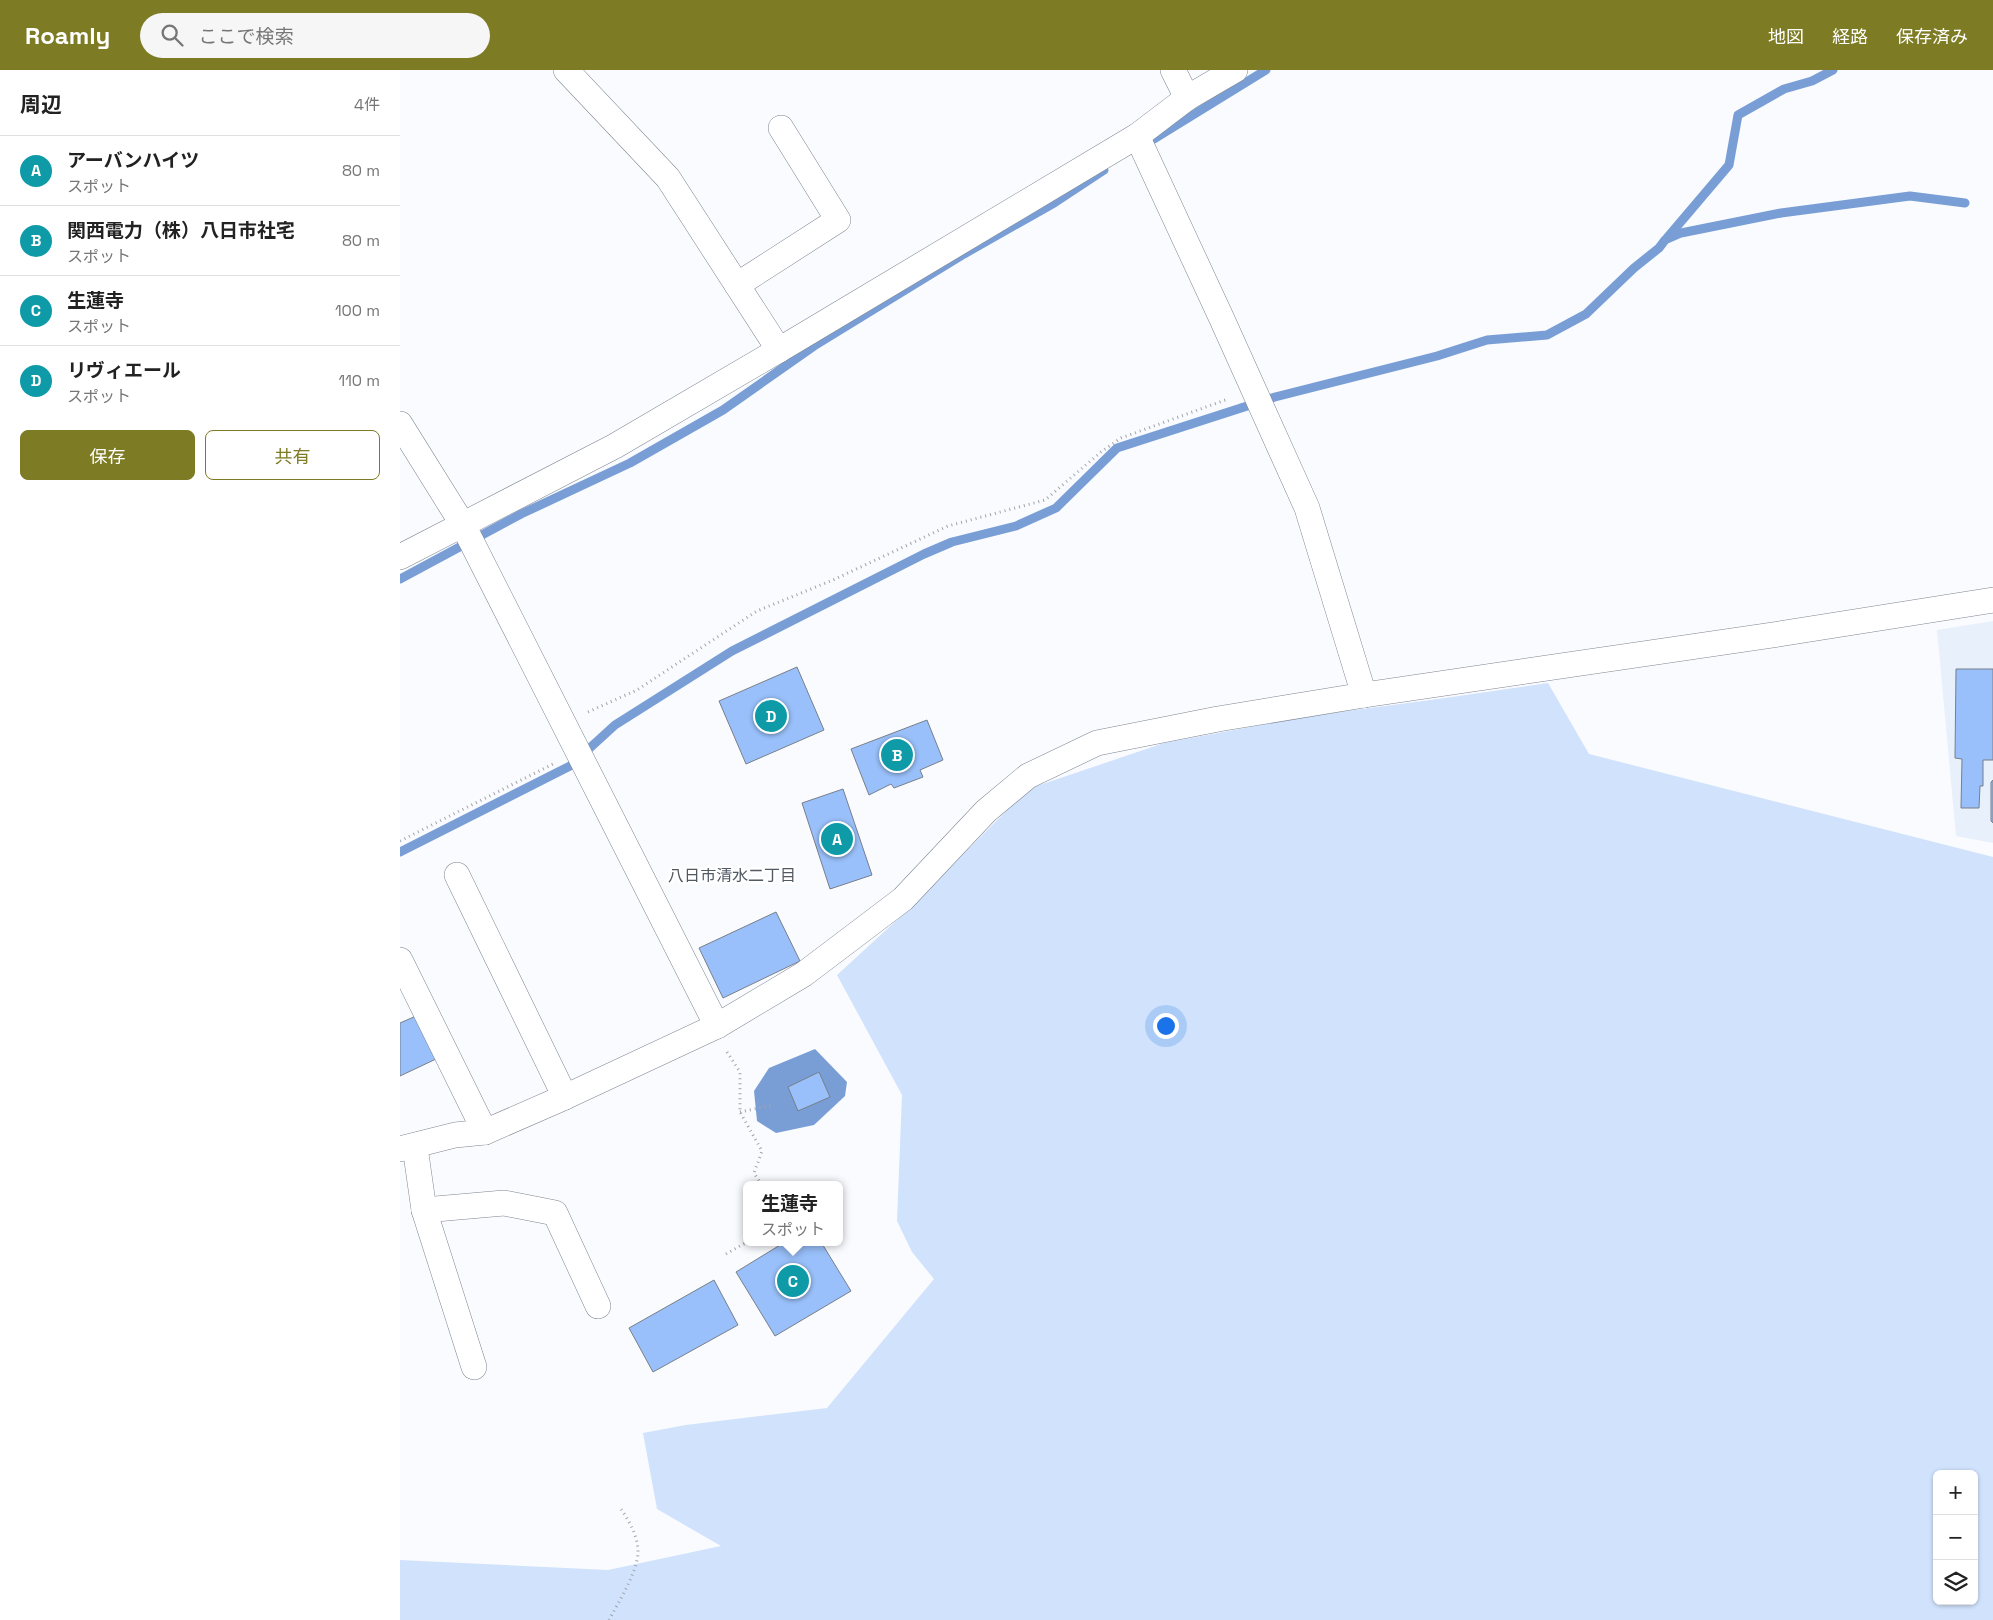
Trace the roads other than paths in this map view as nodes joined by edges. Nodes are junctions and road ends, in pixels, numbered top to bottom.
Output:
1 (566, 70) edge
2 (1173, 70) edge
3 (1235, 70) edge
4 (1187, 98) junction
5 (781, 128) dead end
6 (1137, 136) junction
7 (737, 285) junction
8 (779, 350) junction
9 (400, 424) edge
10 (463, 525) junction
11 (400, 557) edge
12 (1993, 600) edge
13 (1364, 695) junction
14 (457, 875) dead end
15 (400, 960) edge
16 (720, 1036) junction
17 (565, 1097) junction
18 (485, 1132) junction
19 (407, 1148) edge
20 (424, 1210) junction
21 (598, 1306) dead end
22 (474, 1366) dead end

1 - 7 street
2 - 4 street
3 - 4 street
4 - 6 street
5 - 7 street
6 - 8 street
6 - 13 street
7 - 8 street
8 - 10 street
9 - 10 street
10 - 11 street
10 - 16 street
12 - 13 street
13 - 16 street
14 - 17 street
15 - 18 street
16 - 17 street
17 - 18 street
18 - 19 street
19 - 20 street
20 - 21 street
20 - 22 street

